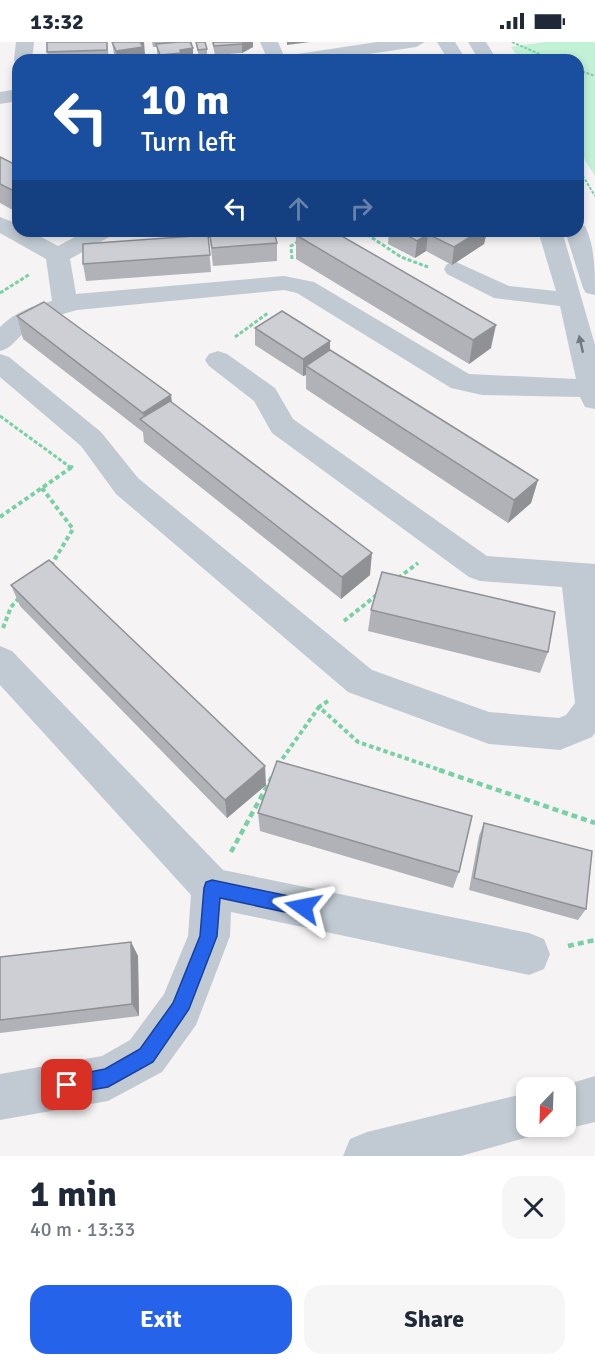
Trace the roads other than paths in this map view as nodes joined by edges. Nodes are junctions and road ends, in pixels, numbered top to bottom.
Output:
1 (416, 42) edge
2 (332, 54) edge
3 (584, 213) edge
4 (24, 237) edge
5 (92, 237) edge
6 (552, 237) edge
7 (58, 256) junction
8 (456, 268) road end
9 (595, 288) edge
10 (571, 300) junction
11 (65, 305) junction
12 (0, 343) edge
13 (218, 360) road end
14 (0, 363) edge
15 (593, 394) edge
16 (586, 576) edge
17 (0, 661) edge
18 (212, 888) junction
19 (529, 954) dead end
20 (0, 1097) edge
21 (595, 1099) edge
22 (576, 1104) edge
23 (516, 1119) edge
24 (369, 1156) edge

1 - 2 street
3 - 9 street
4 - 7 street
5 - 7 street
6 - 10 street
7 - 11 street
8 - 10 street
15 -> 10 street
11 - 12 street
11 - 15 street
13 - 16 street
14 - 16 street
17 - 18 street
18 - 19 street
18 - 20 street
21 - 22 street
23 - 24 street

